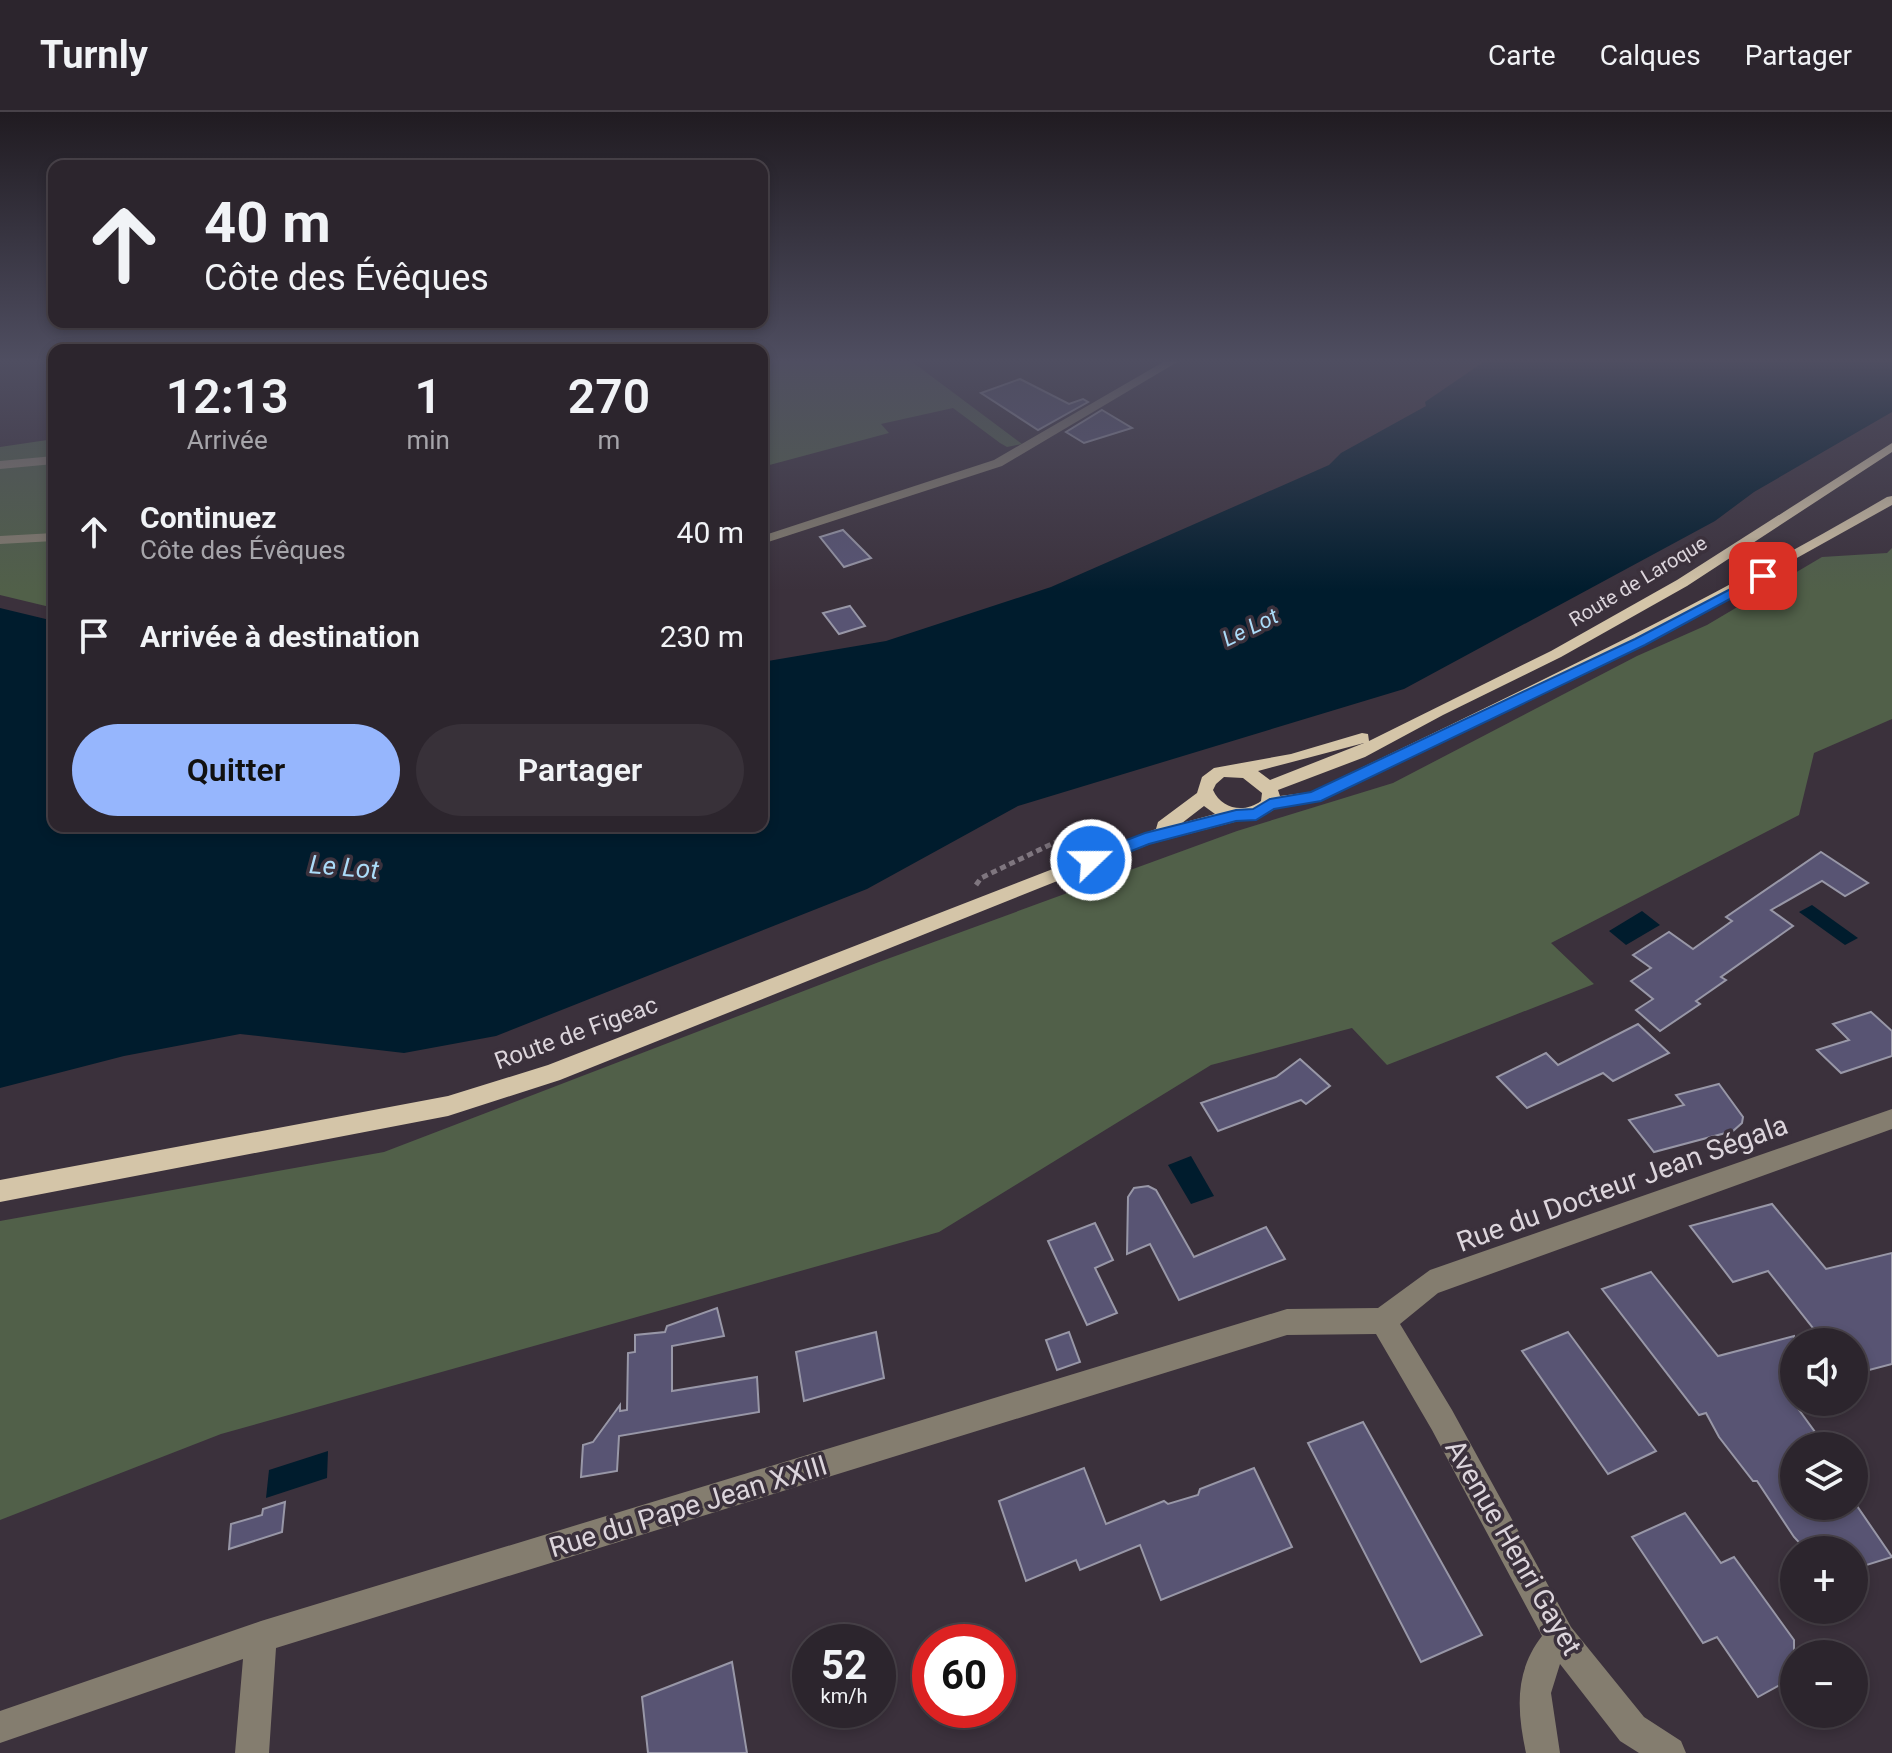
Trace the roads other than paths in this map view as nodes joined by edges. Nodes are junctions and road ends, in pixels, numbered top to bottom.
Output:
1 (1042, 438) edge
2 (1892, 447) edge
3 (48, 461) edge
4 (0, 465) edge
5 (1892, 500) edge
6 (48, 537) edge
7 (768, 538) edge
8 (0, 540) edge
9 (1437, 711) junction
10 (1230, 771) junction
11 (1205, 796) junction
12 (1269, 796) junction
13 (1236, 815) junction
14 (1145, 839) junction
15 (1892, 1119) edge
16 (0, 1191) edge
17 (1383, 1321) junction
18 (261, 1637) junction
19 (1560, 1638) junction
20 (0, 1727) edge
21 (252, 1753) edge
22 (1543, 1753) edge
23 (1669, 1753) edge

1 - 7 street
2 - 9 main road, Route de Laroque
3 - 4 street
5 - 12 main road
6 - 8 street
9 - 10 main road, Route de Laroque
9 - 12 main road, Route de Laroque
10 - 11 main road
10 - 12 main road
11 - 13 main road
11 - 14 main road, Route de Figeac
12 - 13 main road
13 - 14 main road, Route de Figeac
14 - 16 main road, Route de Figeac
15 - 17 street, Rue du Docteur Jean Ségala
17 - 18 street, Rue du Pape Jean XXIII
17 - 19 street, Avenue Henri Gayet
18 - 20 street, Rue du Pape Jean XXIII
18 - 21 street
19 - 22 street
19 - 23 street, Avenue Henri Gayet

